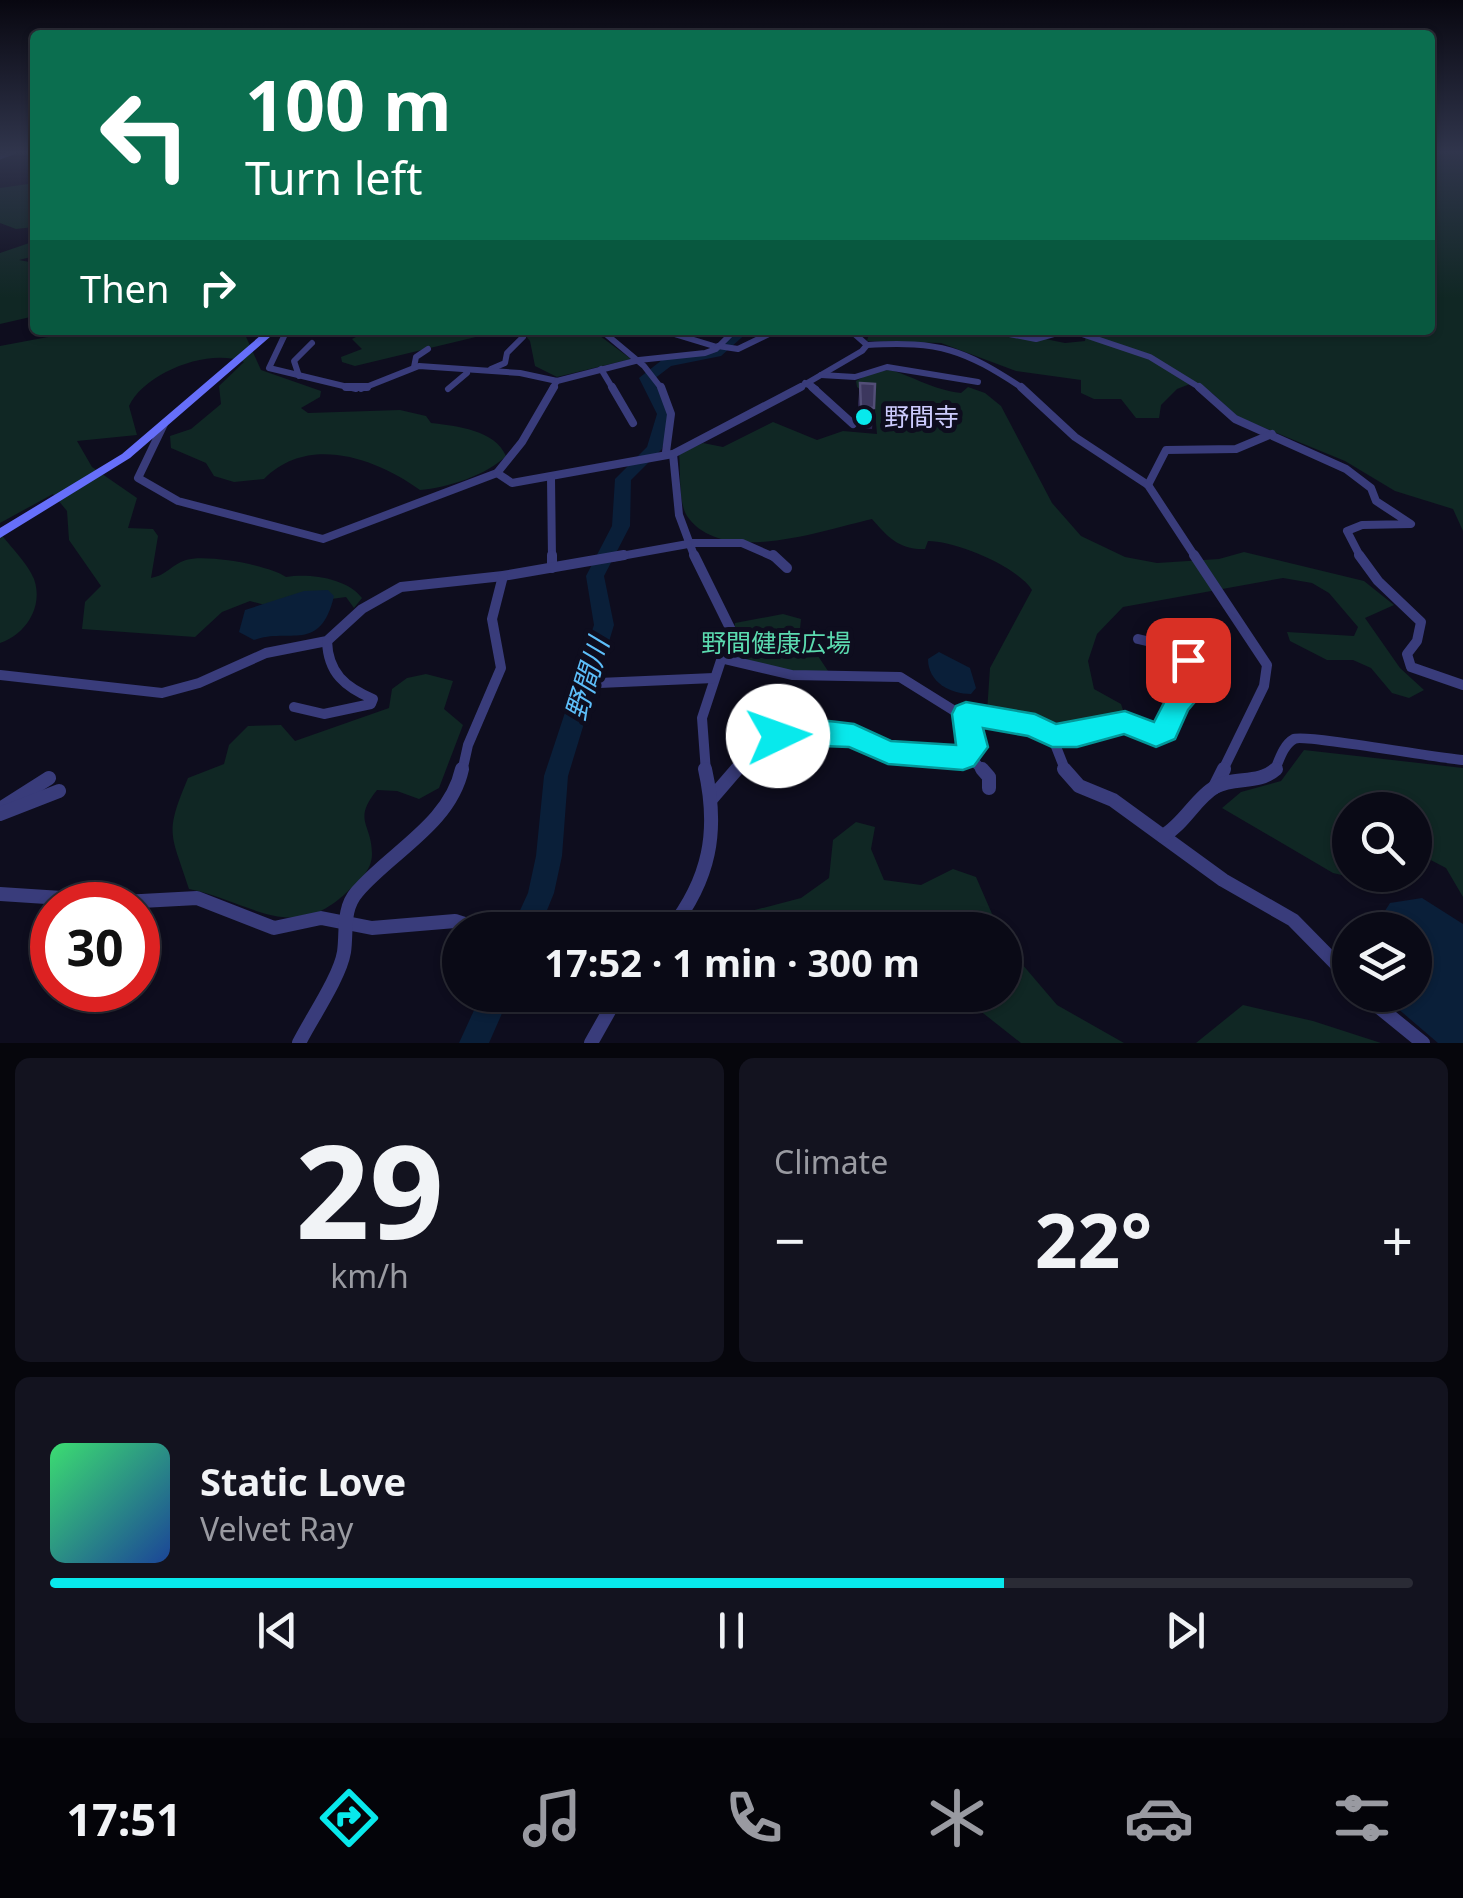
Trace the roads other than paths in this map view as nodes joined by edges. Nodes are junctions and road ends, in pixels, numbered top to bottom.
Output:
1 (267, 335) edge
2 (284, 335) edge
3 (607, 335) edge
4 (678, 335) edge
5 (730, 335) edge
6 (767, 335) edge
7 (860, 335) edge
8 (1015, 335) edge
9 (1051, 335) edge
10 (1084, 335) edge
11 (523, 336) dead end
12 (932, 337) dead end
13 (312, 343) dead end
14 (867, 345) junction
15 (718, 347) junction
16 (428, 350) dead end
17 (969, 354) junction
18 (639, 360) junction
19 (414, 367) junction
20 (601, 370) junction
21 (471, 372) junction
22 (820, 374) junction
23 (299, 376) junction
24 (557, 382) junction
25 (978, 382) dead end
26 (805, 383) junction
27 (448, 389) dead end
28 (164, 424) junction
29 (633, 424) dead end
30 (853, 424) dead end
31 (1272, 434) junction
32 (670, 453) junction
33 (497, 473) junction
34 (551, 478) junction
35 (1148, 485) junction
36 (0, 534) edge
37 (688, 544) junction
38 (552, 568) junction
39 (787, 568) dead end
40 (503, 576) junction
41 (1138, 639) dead end
42 (327, 641) junction
43 (724, 659) junction
44 (0, 674) edge
45 (714, 678) junction
46 (576, 684) dead end
47 (1463, 685) edge
48 (294, 707) dead end
49 (966, 714) junction
50 (1052, 736) junction
51 (969, 756) junction
52 (1463, 760) edge
53 (49, 778) dead end
54 (988, 788) dead end
55 (1215, 788) junction
56 (59, 790) dead end
57 (712, 799) junction
58 (0, 812) edge
59 (1163, 836) junction
60 (0, 894) edge
61 (686, 912) edge
62 (442, 922) edge
63 (344, 925) junction
64 (1332, 960) edge
65 (608, 1012) edge
66 (1385, 1012) edge
67 (299, 1043) edge
68 (591, 1043) edge
69 (1422, 1043) edge

1 - 28 street
2 - 23 street
3 - 18 street
4 - 15 street
5 - 15 street
6 - 15 street
7 - 14 street
8 - 9 street
10 - 31 street
11 - 21 street
12 - 17 street
13 - 23 street
14 - 17 street
14 - 22 street
15 - 18 street
16 - 19 street
17 - 35 street
18 - 20 street
18 - 32 street
19 - 21 street
19 - 23 street
20 - 24 street
20 - 29 street
21 - 24 street
21 - 27 street
22 - 25 street
22 - 26 street
24 - 33 street
26 - 30 street
26 - 32 street
28 - 33 street
28 - 36 street
31 - 35 street
31 - 47 street
32 - 34 street
32 - 37 street
33 - 34 street
34 - 38 street
35 - 55 street
37 - 38 street
37 - 39 street
37 - 43 street
38 - 40 street
40 - 42 street
40 - 63 street
41 - 50 street
42 - 44 street
42 - 48 street
43 - 45 street
43 - 49 street
45 - 46 street
45 - 57 street
49 - 50 street
49 - 51 street
50 - 59 street
51 - 54 street
51 - 57 street
52 - 55 street
53 - 58 street
55 - 59 street
56 - 58 street
57 - 61 street
59 - 64 street
60 - 63 street
62 - 63 street
63 - 67 street
65 - 68 street
66 - 69 street

